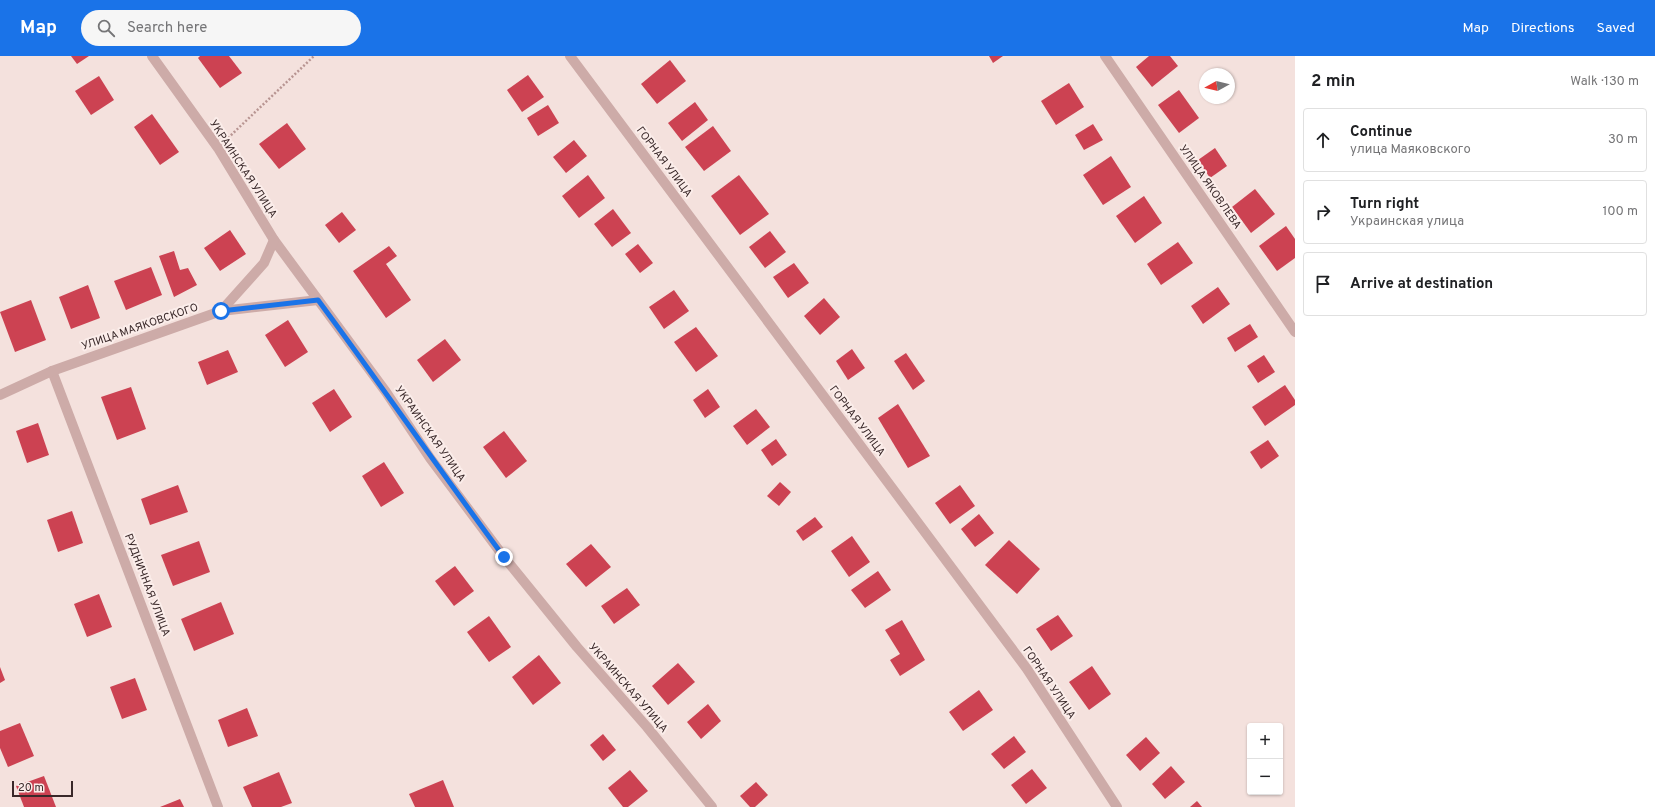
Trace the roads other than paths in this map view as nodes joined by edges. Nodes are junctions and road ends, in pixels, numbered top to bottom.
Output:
1 (152, 56) edge
2 (570, 56) edge
3 (1105, 56) edge
4 (274, 240) junction
5 (318, 300) junction
6 (221, 311) junction
7 (1295, 332) edge
8 (52, 371) junction
9 (0, 395) edge
10 (218, 807) edge
11 (712, 807) edge
12 (1117, 807) edge

1 - 4 street, УКРАИНСКАЯ УЛИЦА
2 - 12 street, ГОРНАЯ УЛИЦА
3 - 7 street, УЛИЦА ЯКОВЛЕВА
4 - 5 street, УКРАИНСКАЯ УЛИЦА
4 - 6 street
5 - 6 street, УЛИЦА МАЯКОВСКОГО
5 - 11 street, УКРАИНСКАЯ УЛИЦА
6 - 8 street, УЛИЦА МАЯКОВСКОГО
8 - 9 street, УЛИЦА МАЯКОВСКОГО
8 - 10 street, РУДНИЧНАЯ УЛИЦА

